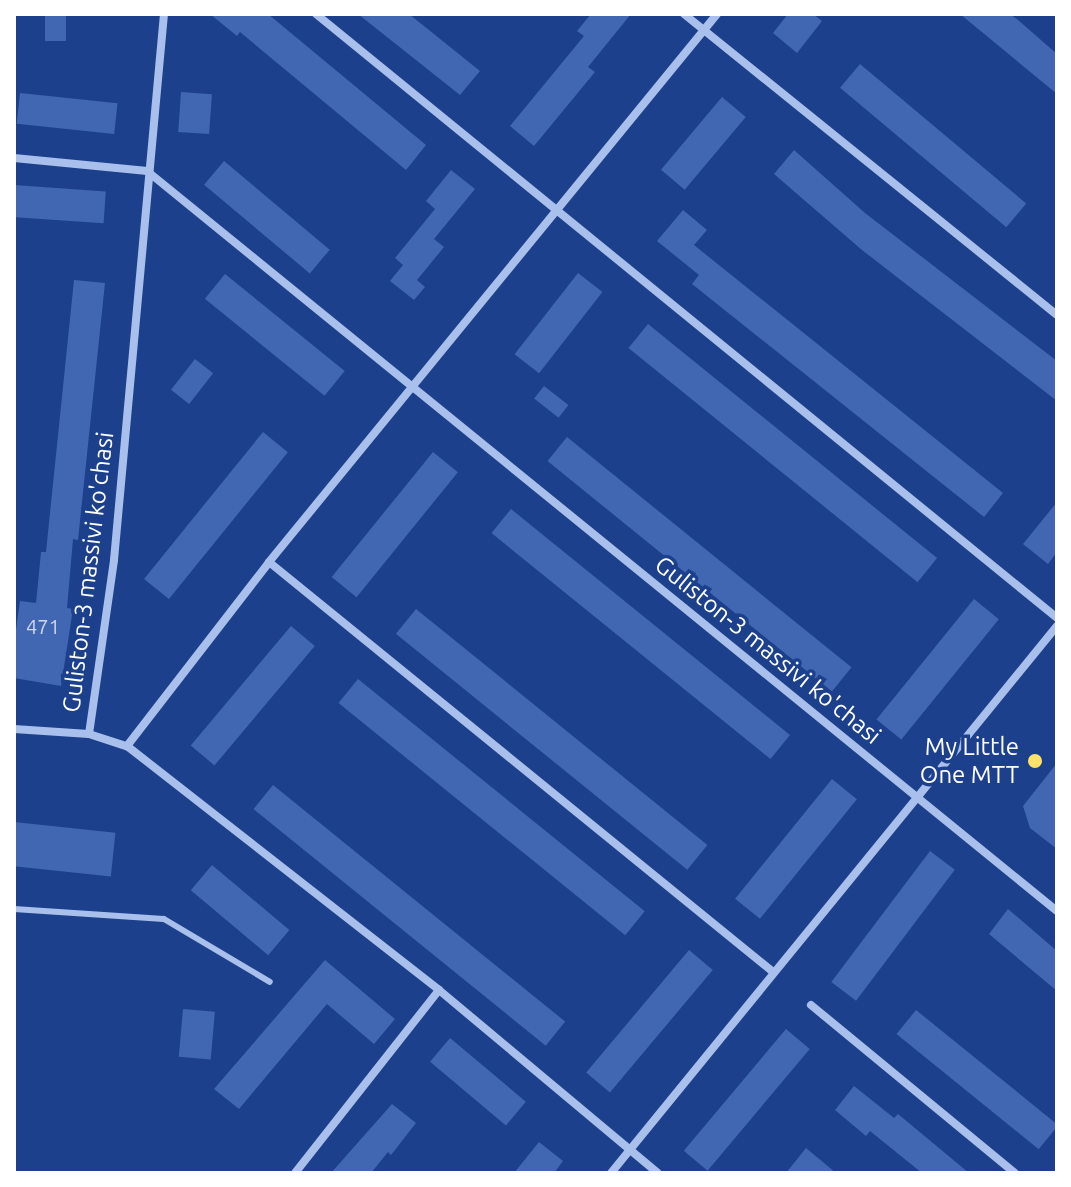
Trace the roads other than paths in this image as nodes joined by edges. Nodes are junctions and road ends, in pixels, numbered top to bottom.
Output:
1 (164, 14) edge
2 (316, 14) edge
3 (684, 14) edge
4 (717, 14) edge
5 (704, 30) junction
6 (14, 158) edge
7 (147, 171) junction
8 (557, 210) junction
9 (1057, 315) edge
10 (413, 386) junction
11 (269, 562) junction
12 (1057, 618) edge
13 (1057, 626) edge
14 (14, 729) edge
15 (89, 734) junction
16 (127, 746) junction
17 (916, 797) junction
18 (14, 909) edge
19 (1057, 911) edge
20 (772, 971) junction
21 (270, 982) dead end
22 (439, 990) junction
23 (811, 1005) dead end
24 (630, 1150) junction
25 (295, 1173) edge
26 (611, 1173) edge
27 (658, 1173) edge
28 (1015, 1173) edge

1 - 7 street, Guliston-3 massivi ko'chasi
2 - 8 street
3 - 5 street
4 - 5 street
5 - 8 street
5 - 9 street
6 - 7 street
7 - 10 street, Guliston-3 massivi ko'chasi
7 - 15 street, Guliston-3 massivi ko'chasi
8 - 10 street
8 - 12 street
10 - 11 street
10 - 17 street, Guliston-3 massivi ko'chasi
11 - 16 street
11 - 20 street
13 - 17 street
14 - 15 street
15 - 16 street, Guliston-3 massivi ko'chasi
16 - 22 street, Guliston-3 massivi ko'chasi
17 - 19 street, Guliston-3 massivi ko'chasi
17 - 20 street
18 - 21 lane
20 - 24 street
22 - 24 street, Guliston-3 massivi ko'chasi
22 - 25 street
23 - 28 street
24 - 26 street
24 - 27 street, Guliston-3 massivi ko'chasi

